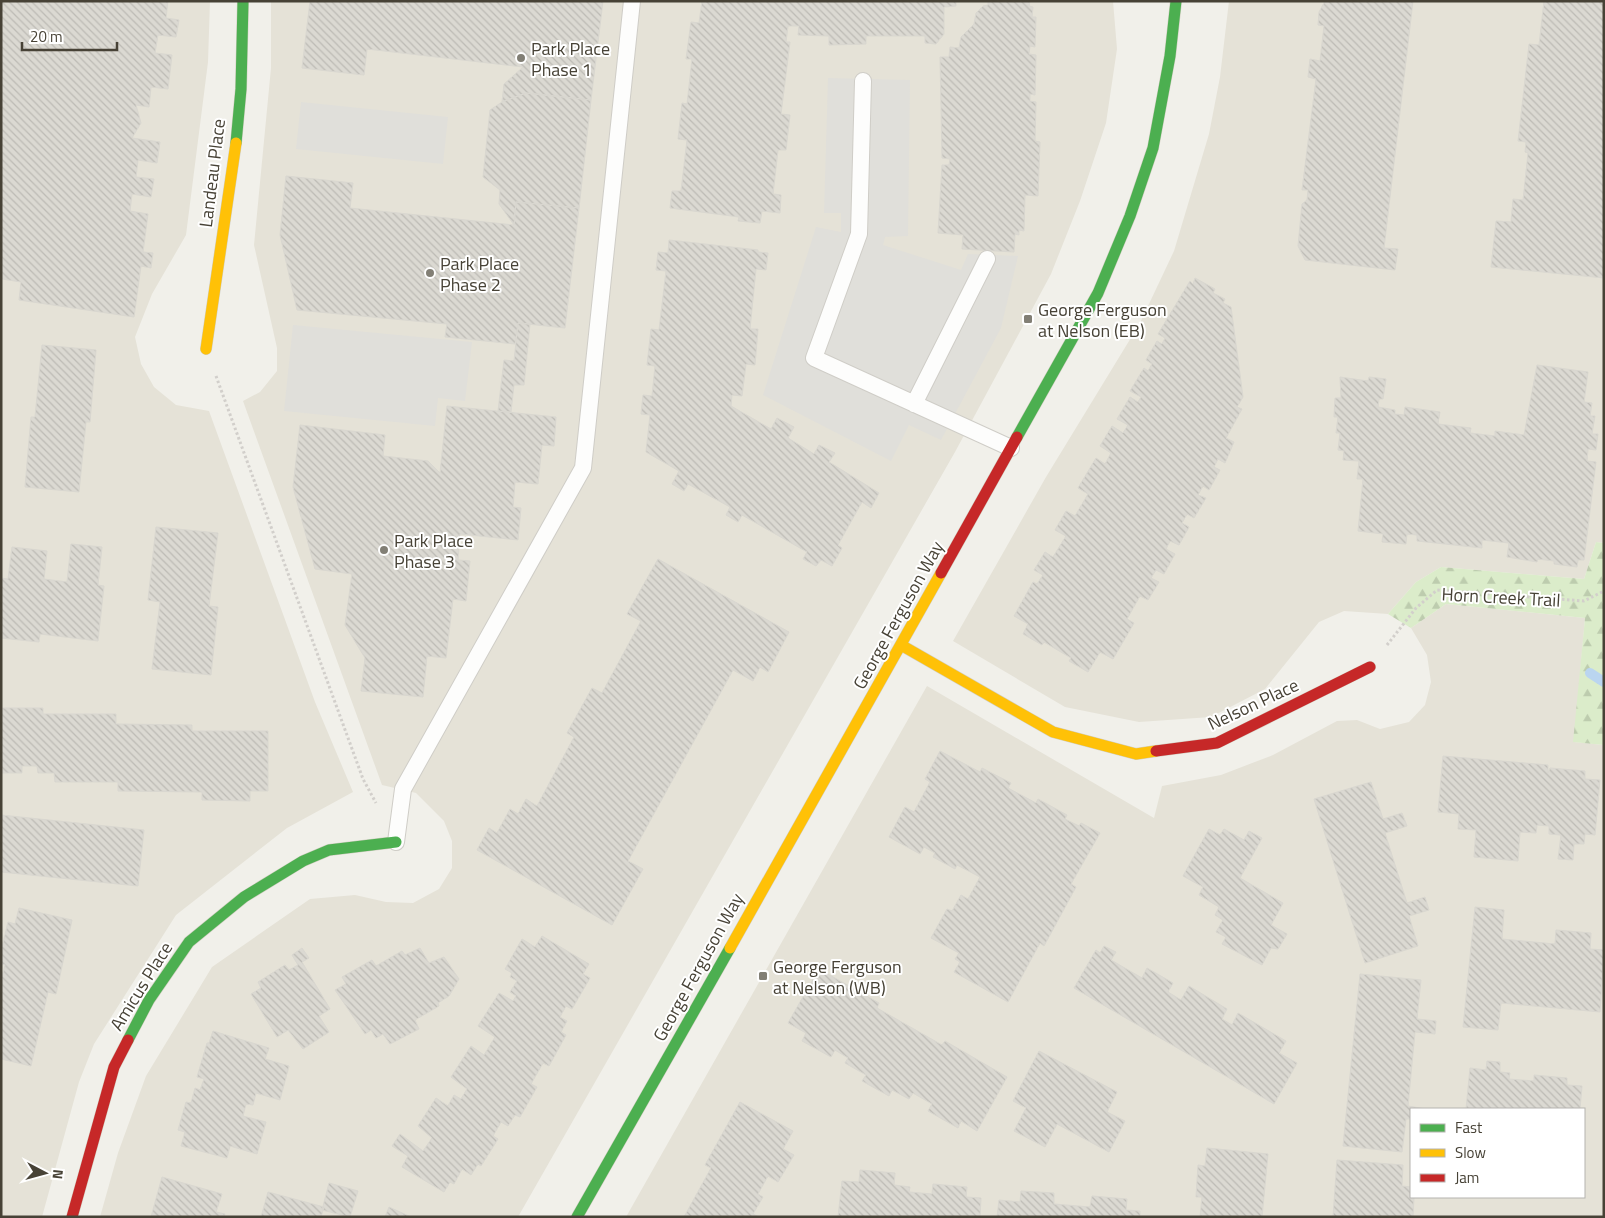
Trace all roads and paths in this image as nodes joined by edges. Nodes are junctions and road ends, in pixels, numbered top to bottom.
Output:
1 (243, 1) edge
2 (632, 1) edge
3 (1174, 3) edge
4 (863, 81) dead end
5 (986, 259) dead end
6 (206, 349) joint
7 (914, 404) junction
8 (1011, 448) junction
9 (1604, 590) edge
10 (901, 645) junction
11 (1370, 667) joint
12 (396, 842) junction
13 (72, 1217) edge
14 (577, 1217) edge

1 - 6 street, Landeau Place
2 - 12 lane
3 - 8 street, George Ferguson Way
4 - 7 lane
5 - 7 lane
6 - 12 path
7 - 8 lane
8 - 10 street, George Ferguson Way
9 - 11 path, Horn Creek Trail
10 - 11 street, Nelson Place
10 - 14 street, George Ferguson Way
12 - 13 street, Amicus Place

